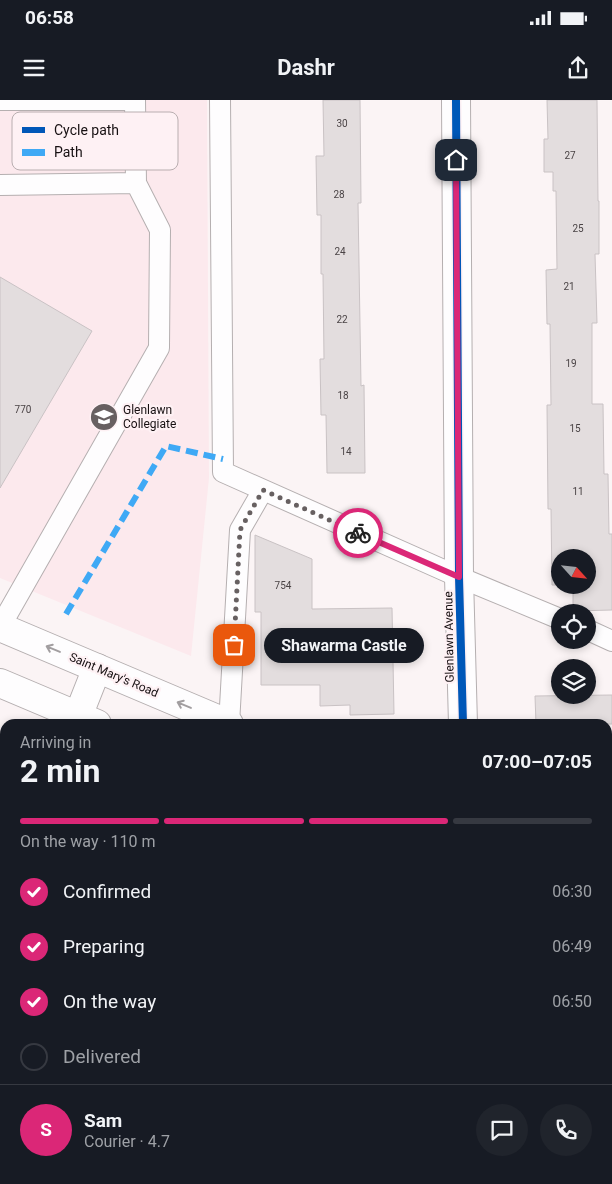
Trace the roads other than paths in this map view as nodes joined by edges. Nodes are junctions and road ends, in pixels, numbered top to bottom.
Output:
1 (0, 100) edge
2 (220, 100) edge
3 (456, 100) edge
4 (135, 112) edge
5 (136, 170) edge
6 (136, 183) junction
7 (0, 185) edge
8 (263, 490) junction
9 (459, 577) junction
10 (551, 615) edge
11 (0, 627) edge
12 (596, 633) edge
13 (612, 640) edge
14 (97, 668) junction
15 (0, 683) edge
16 (80, 719) edge
17 (84, 719) edge
18 (217, 719) edge
19 (229, 719) edge
20 (463, 719) edge

1 - 4 lane
2 - 8 lane
3 - 9 street, Glenlawn Avenue
5 - 6 lane
6 - 7 lane
6 - 11 lane
8 - 9 lane
8 - 19 lane
9 - 10 lane
9 - 20 street, Glenlawn Avenue
14 -> 11 street, Saint Mary's Road
12 - 13 lane
14 - 17 street
18 -> 14 street, Saint Mary's Road
15 - 16 street

